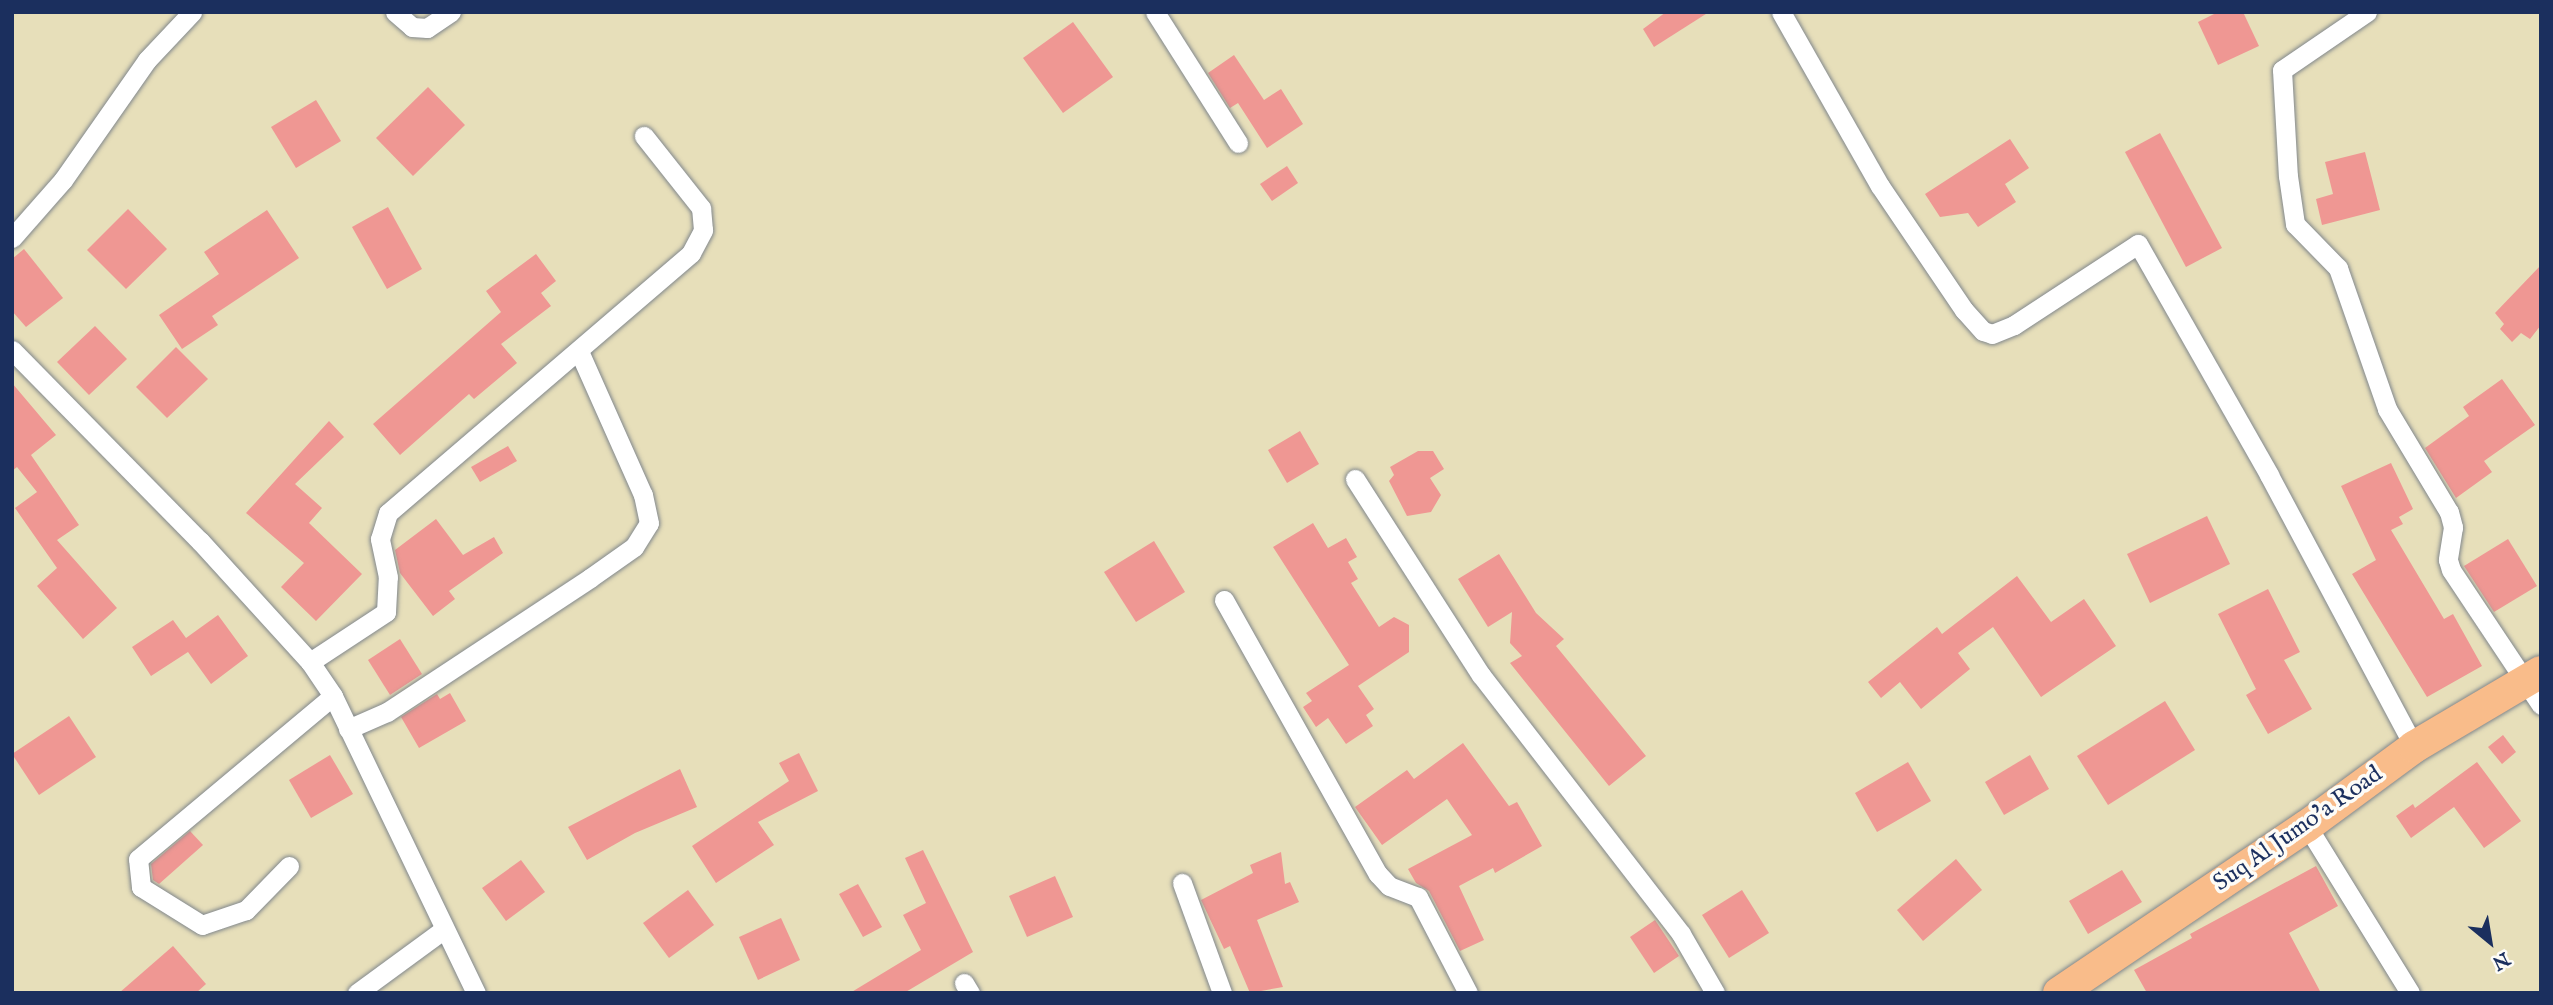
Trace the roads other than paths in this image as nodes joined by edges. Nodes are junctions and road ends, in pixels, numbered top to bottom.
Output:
1 (192, 12) edge
2 (395, 12) edge
3 (451, 12) edge
4 (1155, 12) edge
5 (1781, 12) edge
6 (2367, 12) edge
7 (644, 136) dead end
8 (1238, 143) dead end
9 (12, 238) edge
10 (12, 349) edge
11 (579, 351) junction
12 (1355, 480) dead end
13 (1224, 600) dead end
14 (310, 662) junction
15 (2535, 687) edge
16 (333, 696) junction
17 (348, 729) junction
18 (2414, 747) junction
19 (2308, 825) junction
20 (289, 866) dead end
21 (1182, 883) dead end
22 (443, 929) junction
23 (357, 993) edge
24 (476, 993) edge
25 (1222, 993) edge
26 (1468, 993) edge
27 (1715, 993) edge
28 (2059, 993) edge
29 (2410, 993) edge

1 - 9 street
2 - 3 street
4 - 8 street
5 - 18 street
6 - 15 street
7 - 11 street
10 - 14 street
11 - 14 street
11 - 17 street
12 - 27 street
13 - 26 street
14 - 16 street
15 - 18 main road, Suq Al Jumo’a Road
16 - 17 street
16 - 20 street
17 - 22 street
18 - 19 main road, Suq Al Jumo’a Road
19 - 28 main road, Suq Al Jumo’a Road
19 - 29 street
21 - 25 street
22 - 23 street
22 - 24 street

